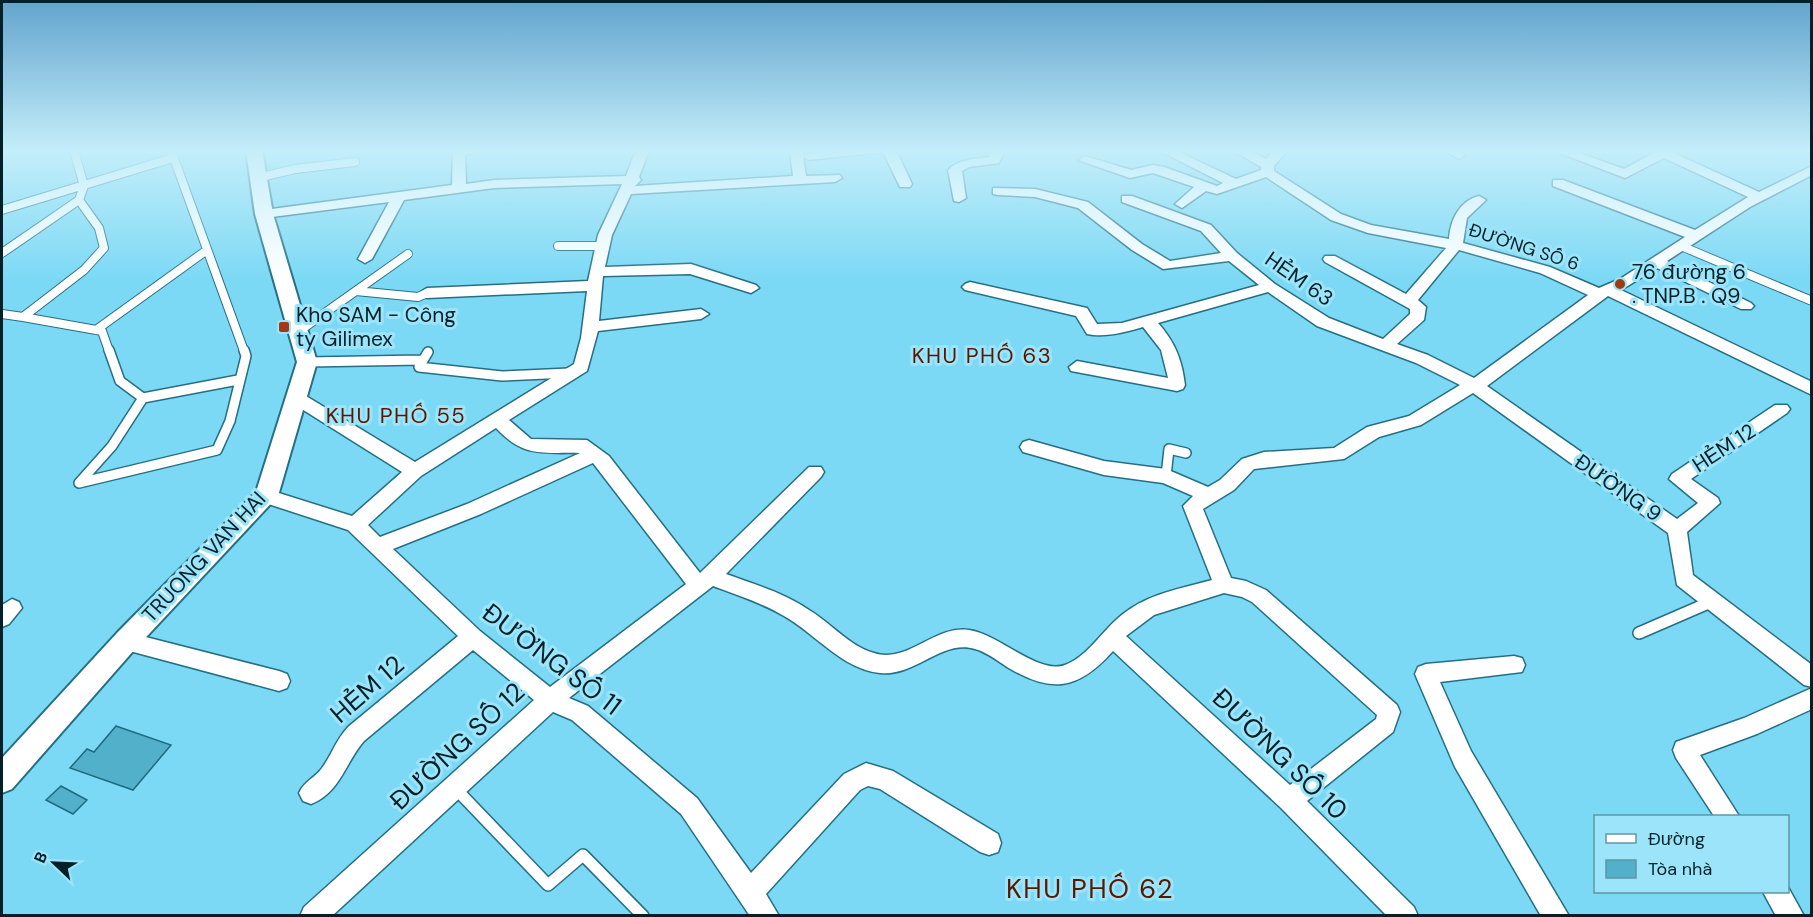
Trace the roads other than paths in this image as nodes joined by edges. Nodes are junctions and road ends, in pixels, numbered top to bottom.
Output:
1 (61, 193) edge
2 (82, 193) edge
3 (186, 193) edge
4 (260, 193) edge
5 (426, 193) edge
6 (627, 193) edge
7 (958, 193) edge
8 (1028, 193) edge
9 (1196, 193) edge
10 (1302, 193) edge
11 (1583, 193) edge
12 (1752, 193) edge
13 (1766, 193) edge
14 (399, 196) junction
15 (1759, 196) junction
16 (959, 198) dead end
17 (79, 200) junction
18 (1127, 200) dead end
19 (1479, 200) dead end
20 (1182, 204) dead end
21 (2, 210) edge
22 (264, 214) junction
23 (1696, 236) junction
24 (1456, 245) junction
25 (558, 246) dead end
26 (601, 246) junction
27 (1681, 246) junction
28 (207, 250) junction
29 (2, 253) edge
30 (408, 254) dead end
31 (1232, 256) junction
32 (365, 259) dead end
33 (1330, 259) dead end
34 (1657, 262) junction
35 (594, 279) junction
36 (970, 287) dead end
37 (1270, 287) junction
38 (751, 288) dead end
39 (356, 291) junction
40 (427, 293) joint
41 (1605, 293) junction
42 (1410, 300) junction
43 (1812, 301) edge
44 (1746, 306) dead end
45 (2, 314) edge
46 (700, 314) dead end
47 (23, 317) junction
48 (1146, 321) junction
49 (591, 327) junction
50 (96, 330) junction
51 (298, 332) junction
52 (1385, 346) junction
53 (428, 352) dead end
54 (422, 360) junction
55 (307, 362) junction
56 (1077, 367) dead end
57 (574, 373) junction
58 (238, 380) junction
59 (1475, 387) junction
60 (1812, 389) edge
61 (143, 398) junction
62 (295, 398) junction
63 (1781, 409) dead end
64 (499, 420) junction
65 (1029, 447) dead end
66 (1186, 453) dead end
67 (595, 454) junction
68 (415, 471) junction
69 (815, 472) dead end
70 (1166, 476) junction
71 (1207, 495) junction
72 (266, 496) junction
73 (355, 525) junction
74 (1677, 530) junction
75 (378, 546) junction
76 (704, 581) junction
77 (1224, 585) junction
78 (1713, 601) junction
79 (1639, 633) dead end
80 (473, 637) junction
81 (1113, 637) junction
82 (126, 641) junction
83 (1514, 665) dead end
84 (1812, 678) edge
85 (279, 681) dead end
86 (1812, 698) edge
87 (550, 700) junction
88 (2, 779) edge
89 (455, 788) junction
90 (311, 793) dead end
91 (1289, 800) junction
92 (1726, 815) edge
93 (989, 843) dead end
94 (749, 893) junction
95 (1777, 893) edge
96 (314, 915) edge
97 (643, 915) edge
98 (766, 915) edge
99 (1405, 915) edge
100 (1557, 915) edge
101 (1791, 915) edge

1 - 21 lane
2 - 17 lane
3 - 28 lane
4 - 22 street
5 - 14 street
6 - 26 street
7 - 16 street
8 - 31 street, HẺM 63
9 - 20 street
10 - 24 street, ĐƯỜNG SỐ 6
11 - 23 street
12 - 15 street
13 - 15 street
14 - 22 street
14 - 32 street
15 - 23 street
17 - 29 lane
17 - 47 lane
18 - 31 street
19 - 24 street
22 - 51 street
23 - 27 street
24 - 41 street, ĐƯỜNG SỐ 6
24 - 42 street
25 - 26 lane
26 - 35 street
27 - 34 street
27 - 43 lane
28 - 50 lane
28 - 58 lane
30 - 39 lane
31 - 37 street, HẺM 63
33 - 42 street
34 - 41 street
34 - 44 street
35 - 38 street
35 - 40 street
35 - 49 street
36 - 48 street
37 - 48 street
37 - 52 street, HẺM 63
39 - 40 lane
39 - 51 lane
41 - 59 street
41 - 60 street, ĐƯỜNG SỐ 6
42 - 52 street
45 - 47 lane
46 - 49 street
47 - 50 lane
48 - 56 street
49 - 57 street
50 - 61 lane
51 - 55 street
52 - 59 street, HẺM 63
53 - 54 lane
54 - 55 lane
54 - 57 lane
55 - 62 street, TRUONG VAN HAI
57 - 64 street
58 - 61 lane
58 - 61 lane
59 - 71 street
59 - 74 street, ĐƯỜNG 9
62 - 68 street
62 - 72 street, TRUONG VAN HAI
63 - 74 street, HẺM 12
64 - 67 street
64 - 68 street
65 - 70 street
66 - 70 lane
67 - 75 street
67 - 76 street
68 - 73 street
69 - 76 street, ĐƯỜNG SỐ 12
70 - 71 street
71 - 77 street
72 - 73 street, ĐƯỜNG SỐ 11
72 - 82 street, TRUONG VAN HAI
73 - 75 street, ĐƯỜNG SỐ 11
74 - 78 street, ĐƯỜNG 9
75 - 80 street, ĐƯỜNG SỐ 11
76 - 81 street
76 - 87 street, ĐƯỜNG SỐ 12
77 - 81 street
77 - 91 street
78 - 79 lane
78 - 84 street, ĐƯỜNG 9
80 - 87 street, ĐƯỜNG SỐ 11
80 - 90 street, HẺM 12
81 - 91 street, ĐƯỜNG SỐ 10
82 - 85 street
82 - 88 street, TRUONG VAN HAI
83 - 100 street
86 - 92 street
87 - 89 street, ĐƯỜNG SỐ 12
87 - 94 street, ĐƯỜNG SỐ 11
89 - 96 street, ĐƯỜNG SỐ 12
89 - 97 lane
91 - 99 street, ĐƯỜNG SỐ 10
93 - 94 street
94 - 98 street, ĐƯỜNG SỐ 11
95 - 101 street

